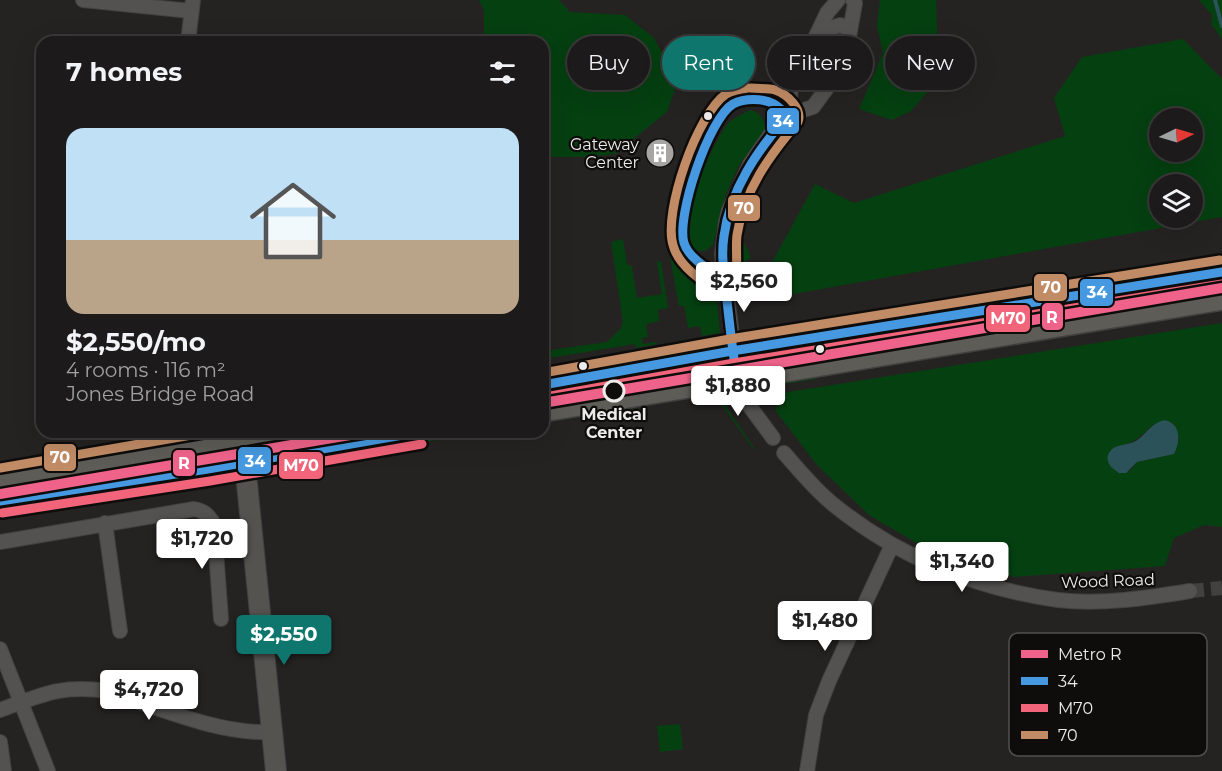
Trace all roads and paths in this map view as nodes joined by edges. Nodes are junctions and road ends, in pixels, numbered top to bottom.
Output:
1 (83, 0) edge
2 (838, 0) edge
3 (853, 0) edge
4 (192, 6) edge
5 (850, 29) junction
6 (818, 33) junction
7 (189, 36) edge
8 (817, 36) edge
9 (849, 36) edge
10 (791, 90) edge
11 (824, 90) edge
12 (788, 115) junction
13 (1222, 272) edge
14 (1222, 298) edge
15 (732, 351) junction
16 (737, 378) junction
17 (549, 384) edge
18 (549, 410) edge
19 (219, 438) edge
20 (241, 438) edge
21 (385, 438) edge
22 (773, 438) dead end
23 (784, 453) dead end
24 (244, 462) junction
25 (0, 480) edge
26 (0, 501) edge
27 (105, 524) junction
28 (0, 542) edge
29 (892, 545) junction
30 (1190, 591) tunnel mouth
31 (221, 619) dead end
32 (120, 631) dead end
33 (0, 649) edge
34 (22, 702) junction
35 (0, 710) edge
36 (272, 732) junction
37 (0, 742) edge
38 (4, 771) edge
39 (48, 771) edge
40 (276, 771) edge
41 (807, 771) edge

1 - 4 street
2 - 6 street
3 - 5 street
4 - 7 street
5 - 6 street
5 - 9 street
6 - 8 street
10 - 12 street
11 - 12 street
12 - 15 street
13 - 15 main road
14 - 16 main road
15 - 16 street
15 - 17 main road
16 - 18 main road
16 - 22 street
19 - 25 main road
20 - 24 main road
21 - 24 main road
23 - 29 street, Wood Road
24 - 26 main road
24 - 36 main road
27 - 28 street
27 - 31 street
27 - 32 street
29 - 30 street, Wood Road
29 - 41 street
33 - 34 street
34 - 35 street
34 - 36 street
34 - 39 street
36 - 40 main road
37 - 38 street

